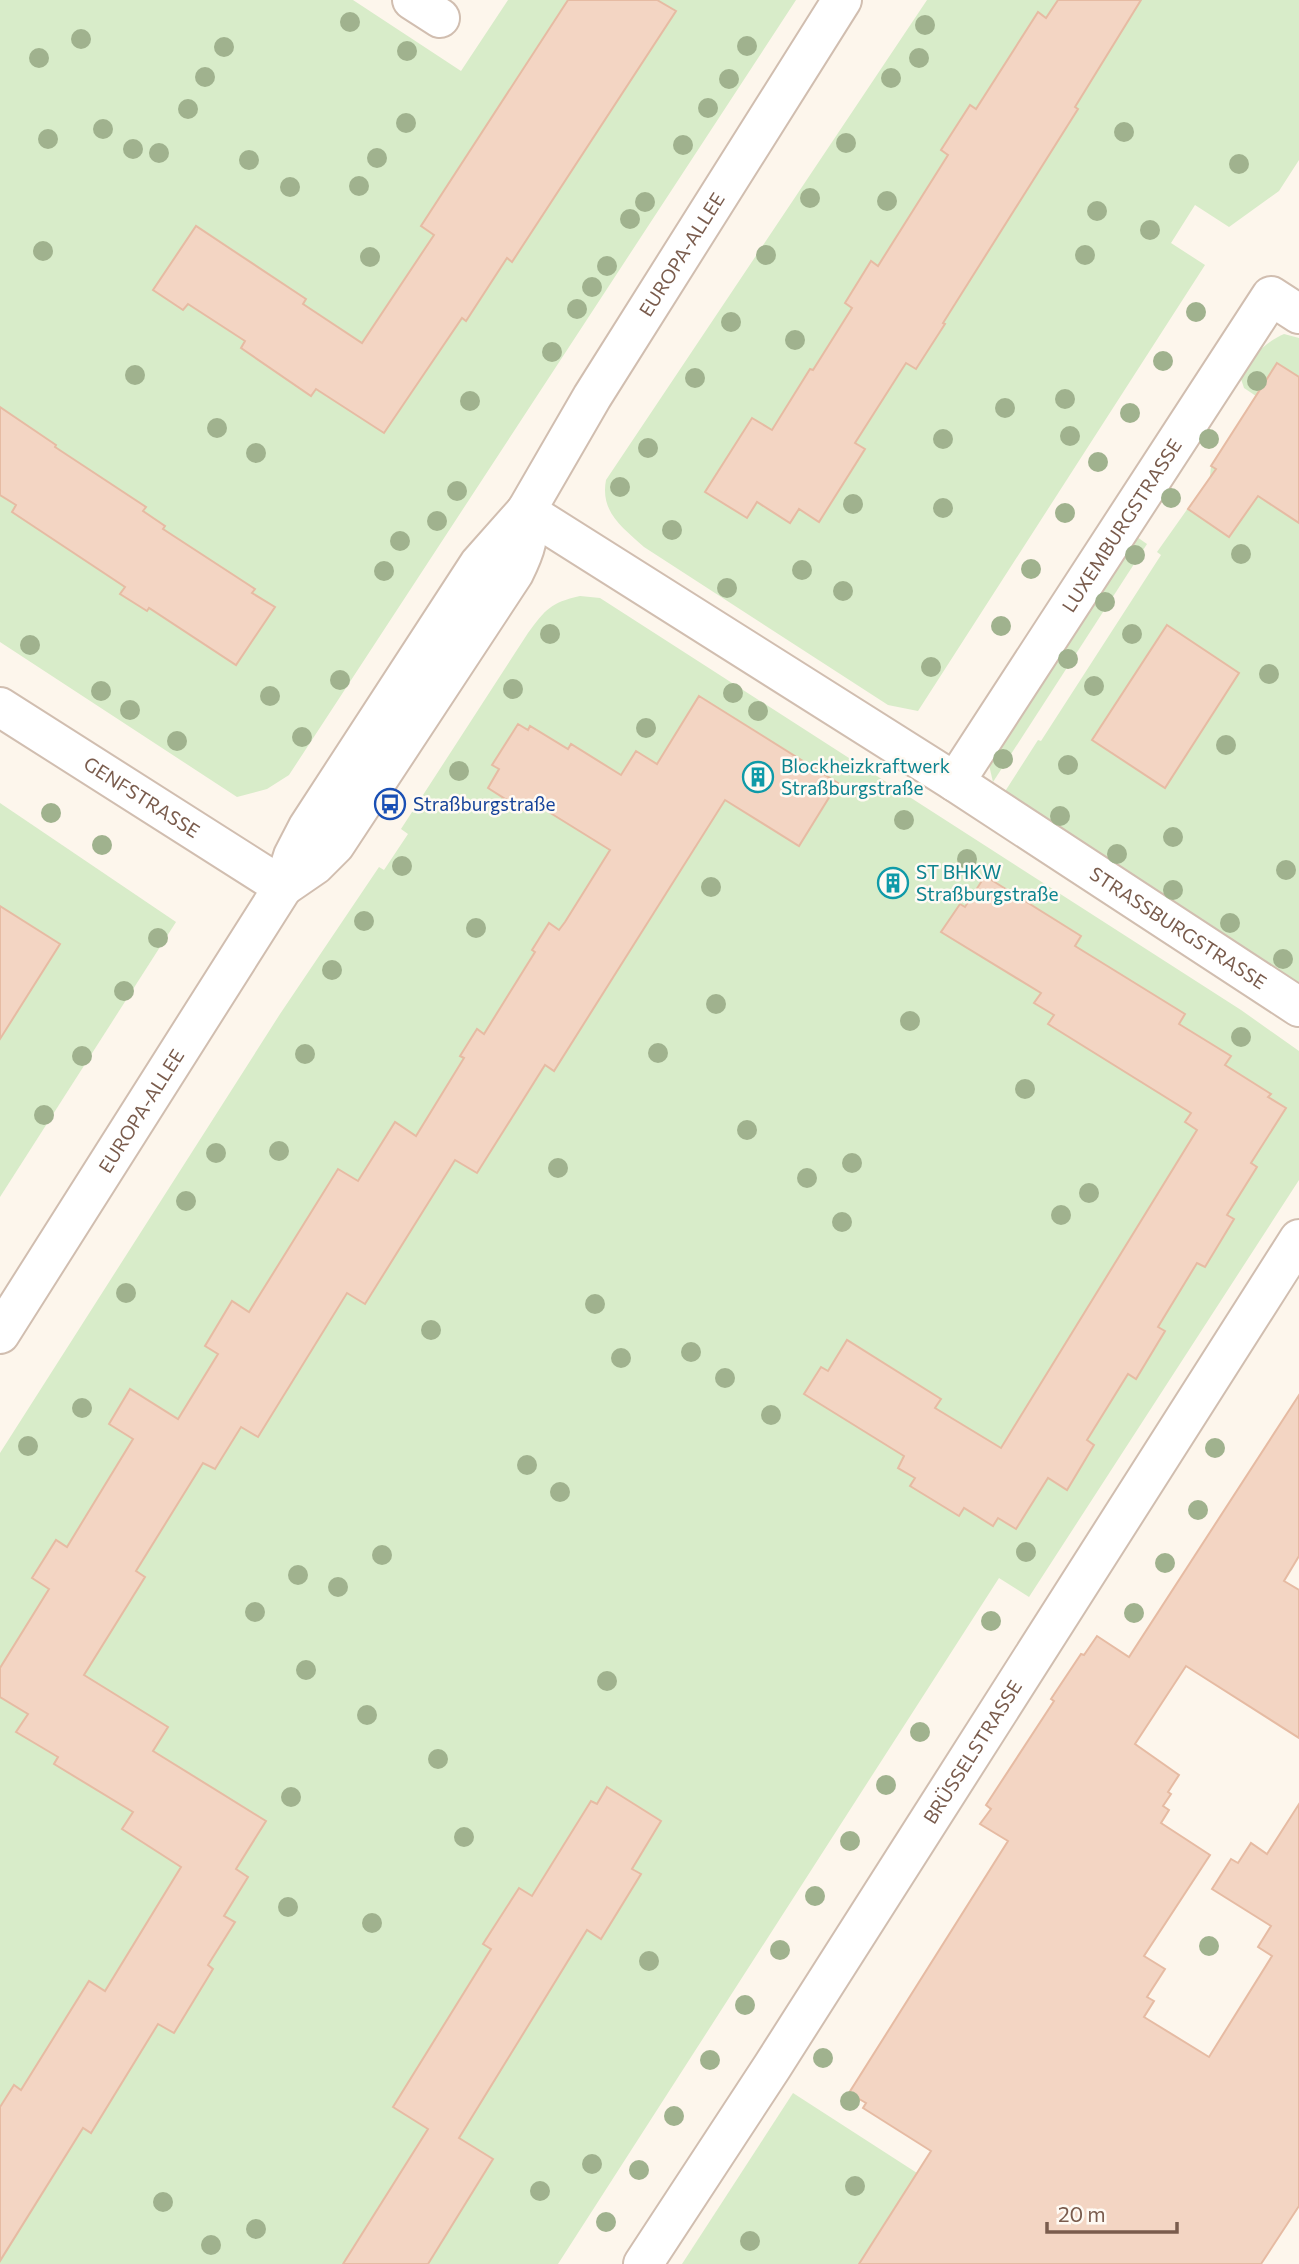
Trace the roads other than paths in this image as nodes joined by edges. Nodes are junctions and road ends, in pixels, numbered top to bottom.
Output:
1 (842, 0) edge
2 (1299, 314) edge
3 (526, 511) junction
4 (0, 707) edge
5 (955, 782) junction
6 (283, 887) junction
7 (1299, 1007) edge
8 (1299, 1239) edge
9 (0, 1334) edge
10 (643, 2264) edge

1 - 3 street, EUROPA-ALLEE
2 - 5 street, LUXEMBURGSTRASSE
3 - 5 street, STRASSBURGSTRASSE
3 - 6 street, EUROPA-ALLEE
4 - 6 street, GENFSTRASSE
5 - 7 street, STRASSBURGSTRASSE
6 - 9 street, EUROPA-ALLEE
8 - 10 street, BRÜSSELSTRASSE

